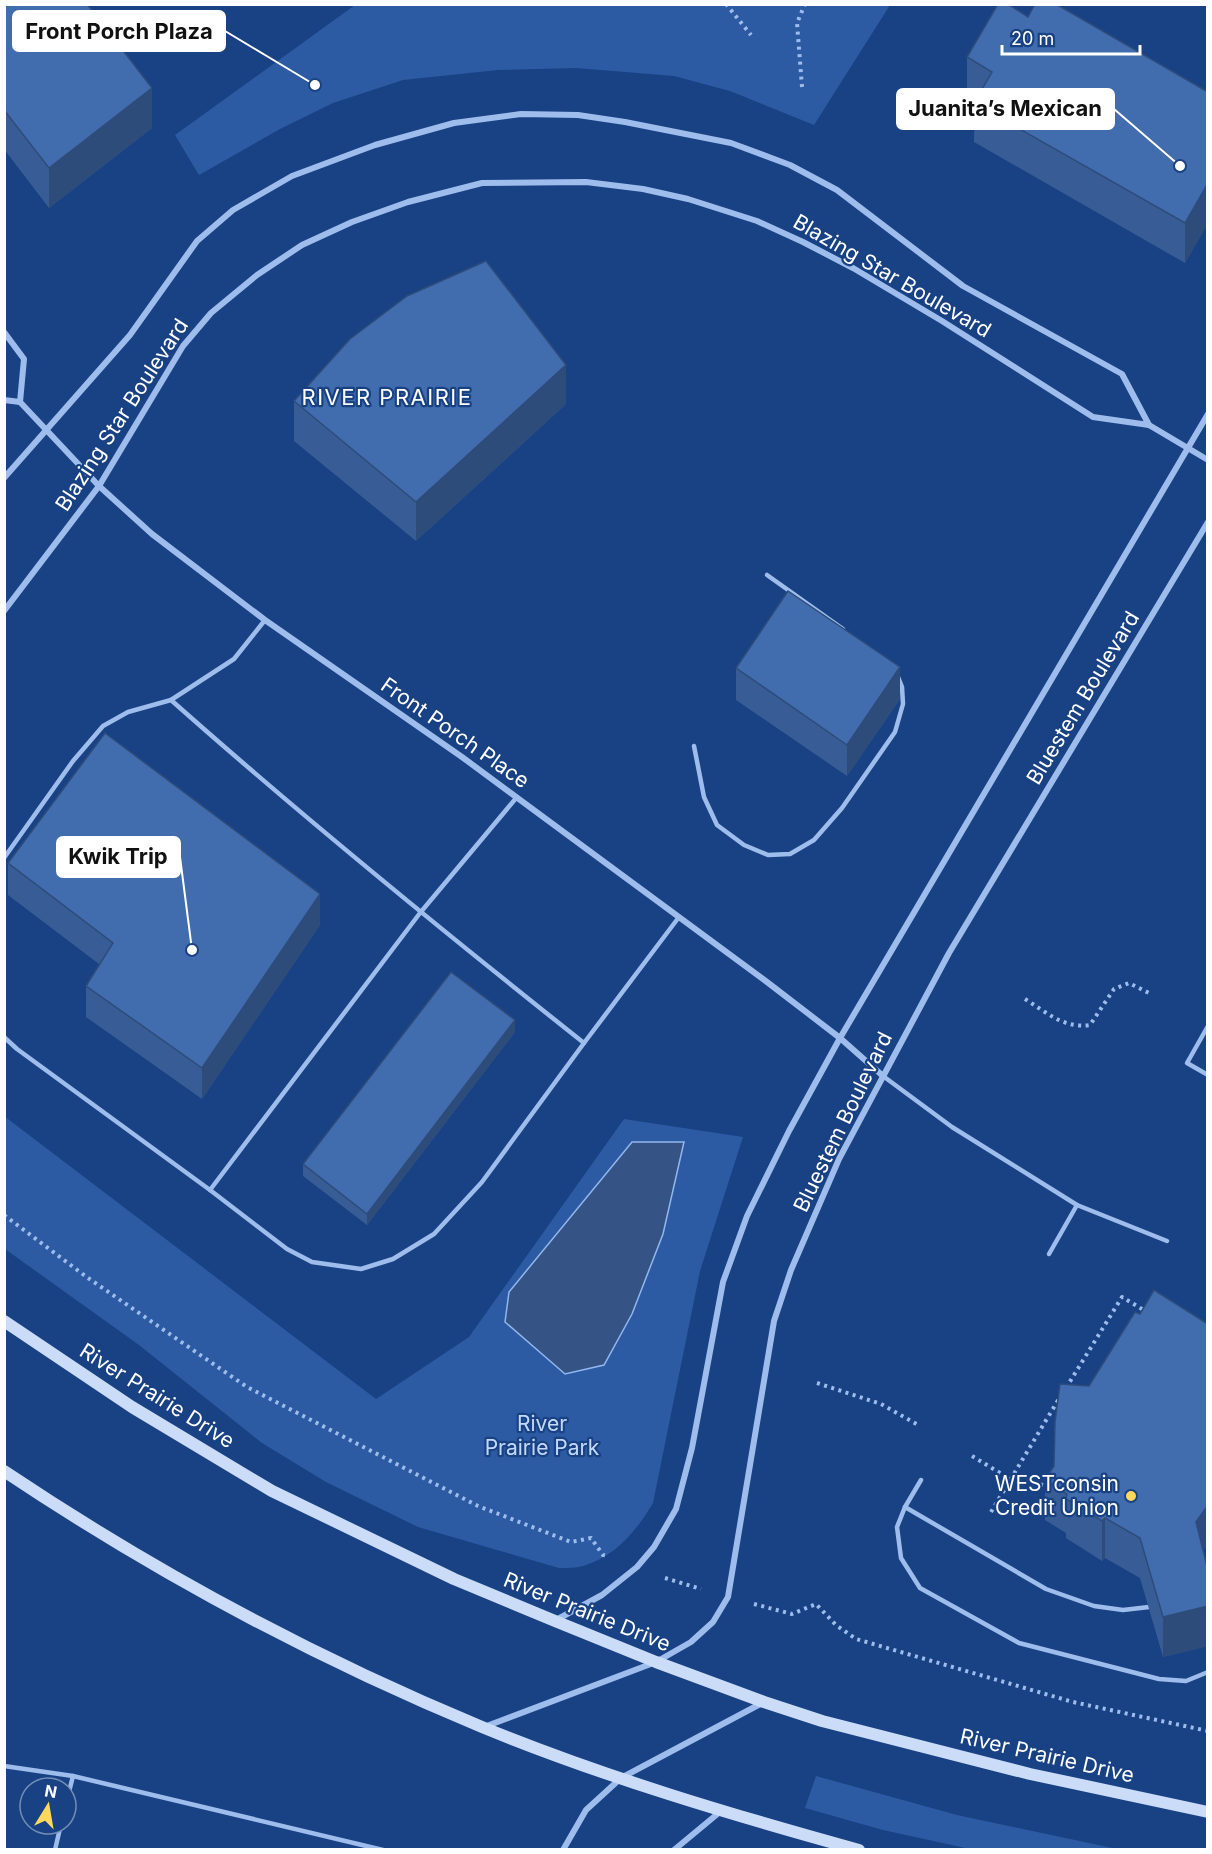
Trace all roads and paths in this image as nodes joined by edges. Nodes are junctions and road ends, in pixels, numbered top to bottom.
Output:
1 (726, 4) edge
2 (805, 4) edge
3 (751, 35) dead end
4 (802, 87) dead end
5 (4, 332) edge
6 (4, 400) edge
7 (20, 402) junction
8 (1208, 414) edge
9 (1149, 425) junction
10 (46, 429) junction
11 (1187, 447) junction
12 (1208, 460) edge
13 (4, 478) edge
14 (99, 486) junction
15 (1208, 522) edge
16 (767, 575) dead end
17 (4, 611) edge
18 (265, 620) junction
19 (852, 635) edge
20 (894, 670) edge
21 (171, 700) junction
22 (694, 746) dead end
23 (517, 797) junction
24 (4, 858) edge
25 (420, 913) junction
26 (679, 917) junction
27 (1149, 993) dead end
28 (1025, 999) dead end
29 (1208, 1026) edge
30 (4, 1037) edge
31 (840, 1038) junction
32 (584, 1043) junction
33 (1208, 1075) edge
34 (883, 1076) junction
35 (210, 1190) junction
36 (1077, 1205) junction
37 (4, 1215) edge
38 (1167, 1240) dead end
39 (1049, 1254) dead end
40 (1150, 1314) edge
41 (4, 1321) edge
42 (817, 1383) dead end
43 (920, 1426) dead end
44 (972, 1456) dead end
45 (4, 1471) edge
46 (1010, 1479) junction
47 (921, 1480) dead end
48 (1055, 1488) edge
49 (905, 1507) junction
50 (991, 1512) dead end
51 (603, 1555) dead end
52 (667, 1578) dead end
53 (684, 1585) dead end
54 (1149, 1607) edge
55 (792, 1614) dead end
56 (555, 1621) junction
57 (656, 1662) junction
58 (1208, 1672) edge
59 (764, 1702) junction
60 (483, 1727) junction
61 (1208, 1731) edge
62 (4, 1766) edge
63 (73, 1776) edge
64 (78, 1777) edge
65 (621, 1778) junction
66 (722, 1810) junction
67 (1208, 1812) edge
68 (383, 1850) edge
69 (563, 1850) edge
70 (674, 1850) edge
71 (859, 1850) edge

1 - 3 path
2 - 4 path
5 - 7 street
6 - 7 street
7 - 10 street, Front Porch Place
8 - 11 street, Bluestem Boulevard
9 - 10 street, Blazing Star Boulevard
9 - 11 street, Blazing Star Boulevard
9 - 14 street, Blazing Star Boulevard
10 - 13 street, Blazing Star Boulevard
10 - 14 street, Front Porch Place
11 - 12 street, Blazing Star Boulevard
11 - 31 street, Bluestem Boulevard
14 - 17 street, Blazing Star Boulevard
14 - 18 street, Front Porch Place
15 - 34 street, Bluestem Boulevard
16 - 19 lane
18 - 21 lane
18 - 23 street, Front Porch Place
20 - 22 lane
21 - 24 lane
21 - 25 lane
23 - 25 lane
23 - 26 street, Front Porch Place
25 - 32 lane
25 - 35 lane
26 - 31 street, Front Porch Place
26 - 32 lane
27 - 28 path
29 - 33 lane
30 - 35 lane
31 - 34 street, Front Porch Place
31 - 56 street, Bluestem Boulevard
32 - 35 lane
34 - 36 lane
34 - 57 street, Bluestem Boulevard
36 - 38 lane
36 - 39 lane
37 - 51 path
40 - 46 path
41 - 56 main road, River Prairie Drive
42 - 43 path
44 - 46 path
45 - 60 main road
46 - 48 path
46 - 50 path
47 - 49 lane
49 - 54 lane
49 - 58 lane
52 - 53 path
55 - 61 path
56 - 57 main road, River Prairie Drive
57 - 59 main road, River Prairie Drive
57 - 60 street, Bluestem Boulevard
59 - 65 street
59 - 67 main road, River Prairie Drive
60 - 65 main road
62 - 63 lane
64 - 68 lane
65 - 66 main road
65 - 69 street
66 - 70 street
66 - 71 main road

